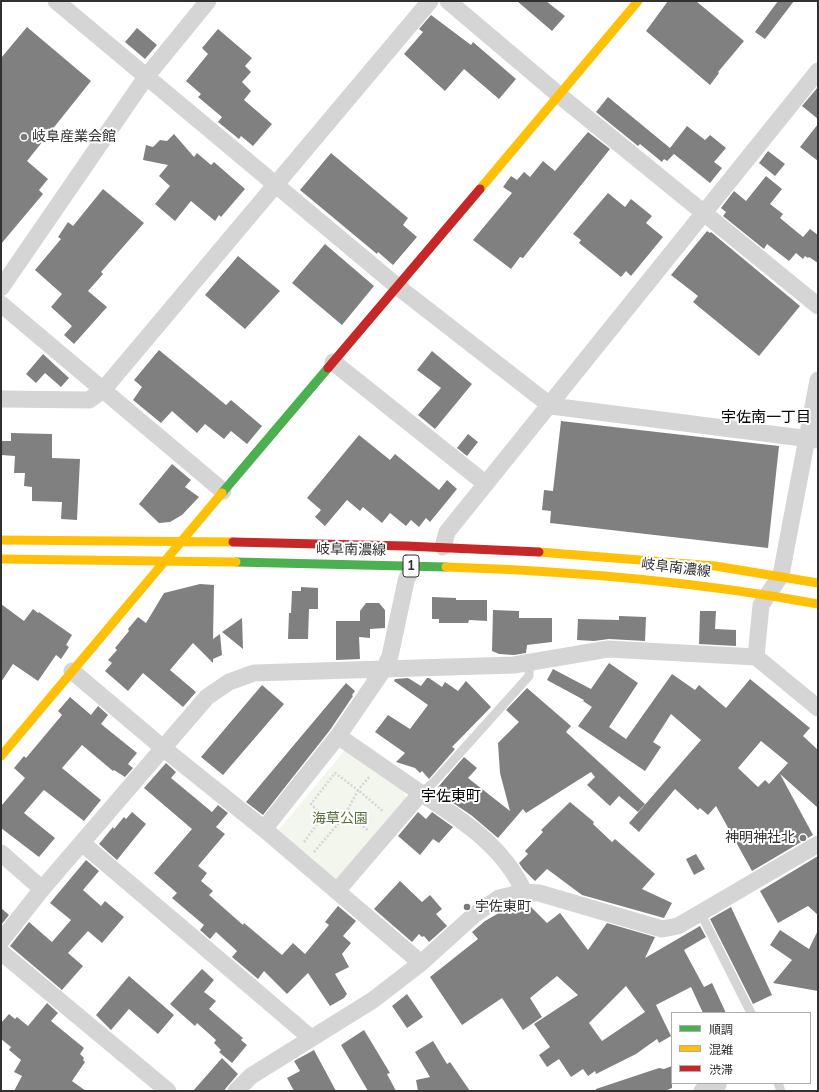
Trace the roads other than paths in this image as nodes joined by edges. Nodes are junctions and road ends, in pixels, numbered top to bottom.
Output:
1 (56, 1) edge
2 (208, 1) edge
3 (430, 1) edge
4 (448, 1) edge
5 (638, 1) edge
6 (818, 71) edge
7 (146, 77) junction
8 (559, 95) junction
9 (276, 184) junction
10 (704, 213) junction
11 (398, 287) junction
12 (1, 288) edge
13 (1, 304) edge
14 (818, 306) edge
15 (334, 362) junction
16 (818, 380) edge
17 (103, 390) junction
18 (1, 399) edge
19 (550, 406) junction
20 (813, 439) edge
21 (486, 484) junction
22 (223, 491) junction
23 (1, 540) edge
24 (181, 542) junction
25 (442, 547) junction
26 (1, 559) edge
27 (166, 560) junction
28 (412, 566) junction
29 (781, 575) junction
30 (818, 583) edge
31 (768, 594) junction
32 (818, 604) edge
33 (756, 656) junction
34 (530, 662) junction
35 (384, 669) junction
36 (72, 671) junction
37 (818, 708) edge
38 (338, 736) junction
39 (163, 748) junction
40 (1, 756) edge
41 (421, 793) junction
42 (264, 829) junction
43 (82, 843) junction
44 (818, 844) edge
45 (1, 853) edge
46 (42, 889) junction
47 (337, 891) junction
48 (524, 892) junction
49 (701, 914) junction
50 (1, 941) edge
51 (1, 952) edge
52 (421, 963) junction
53 (750, 1012) edge
54 (311, 1038) junction
55 (718, 1085) dead end
56 (168, 1091) edge
57 (236, 1091) edge
58 (702, 1091) edge

1 - 7 street
2 - 7 street
3 - 9 street
4 - 8 street
5 - 8 main road
6 - 10 street
7 - 9 street
7 - 12 street
8 - 10 street
8 - 11 main road
9 - 11 street
9 - 17 street
10 - 14 street
10 - 19 street
11 - 15 main road
11 - 19 street
13 - 17 street
15 - 21 street
15 - 22 main road
16 - 20 street
17 - 18 street
17 - 22 street
19 - 20 street
19 - 21 street
20 - 29 street
21 - 25 street
22 - 24 main road
23 - 24 main road, 岐阜南濃線 / 1
24 - 25 main road, 岐阜南濃線 / 1
24 - 27 main road
25 - 29 main road, 岐阜南濃線 / 1
26 - 27 main road, 岐阜南濃線 / 1
27 - 28 main road, 岐阜南濃線 / 1
27 - 36 main road
28 - 31 main road, 岐阜南濃線 / 1
28 - 35 street
29 - 30 main road, 岐阜南濃線 / 1
29 - 31 street
31 - 32 main road, 岐阜南濃線 / 1
31 - 33 street
33 - 34 street
33 - 37 street
34 - 35 street
34 - 41 lane
35 - 38 street
35 - 39 street
36 - 39 street
36 - 40 main road
38 - 41 street
38 - 42 street
39 - 42 street
39 - 43 street
41 - 47 street
41 - 48 street
42 - 47 street
43 - 46 street
43 - 54 street
44 - 49 street
45 - 46 street
46 - 50 street
47 - 52 street
48 - 49 street
48 - 52 street
49 - 53 lane
51 - 56 street
52 - 54 street
54 - 57 street
55 - 58 street

